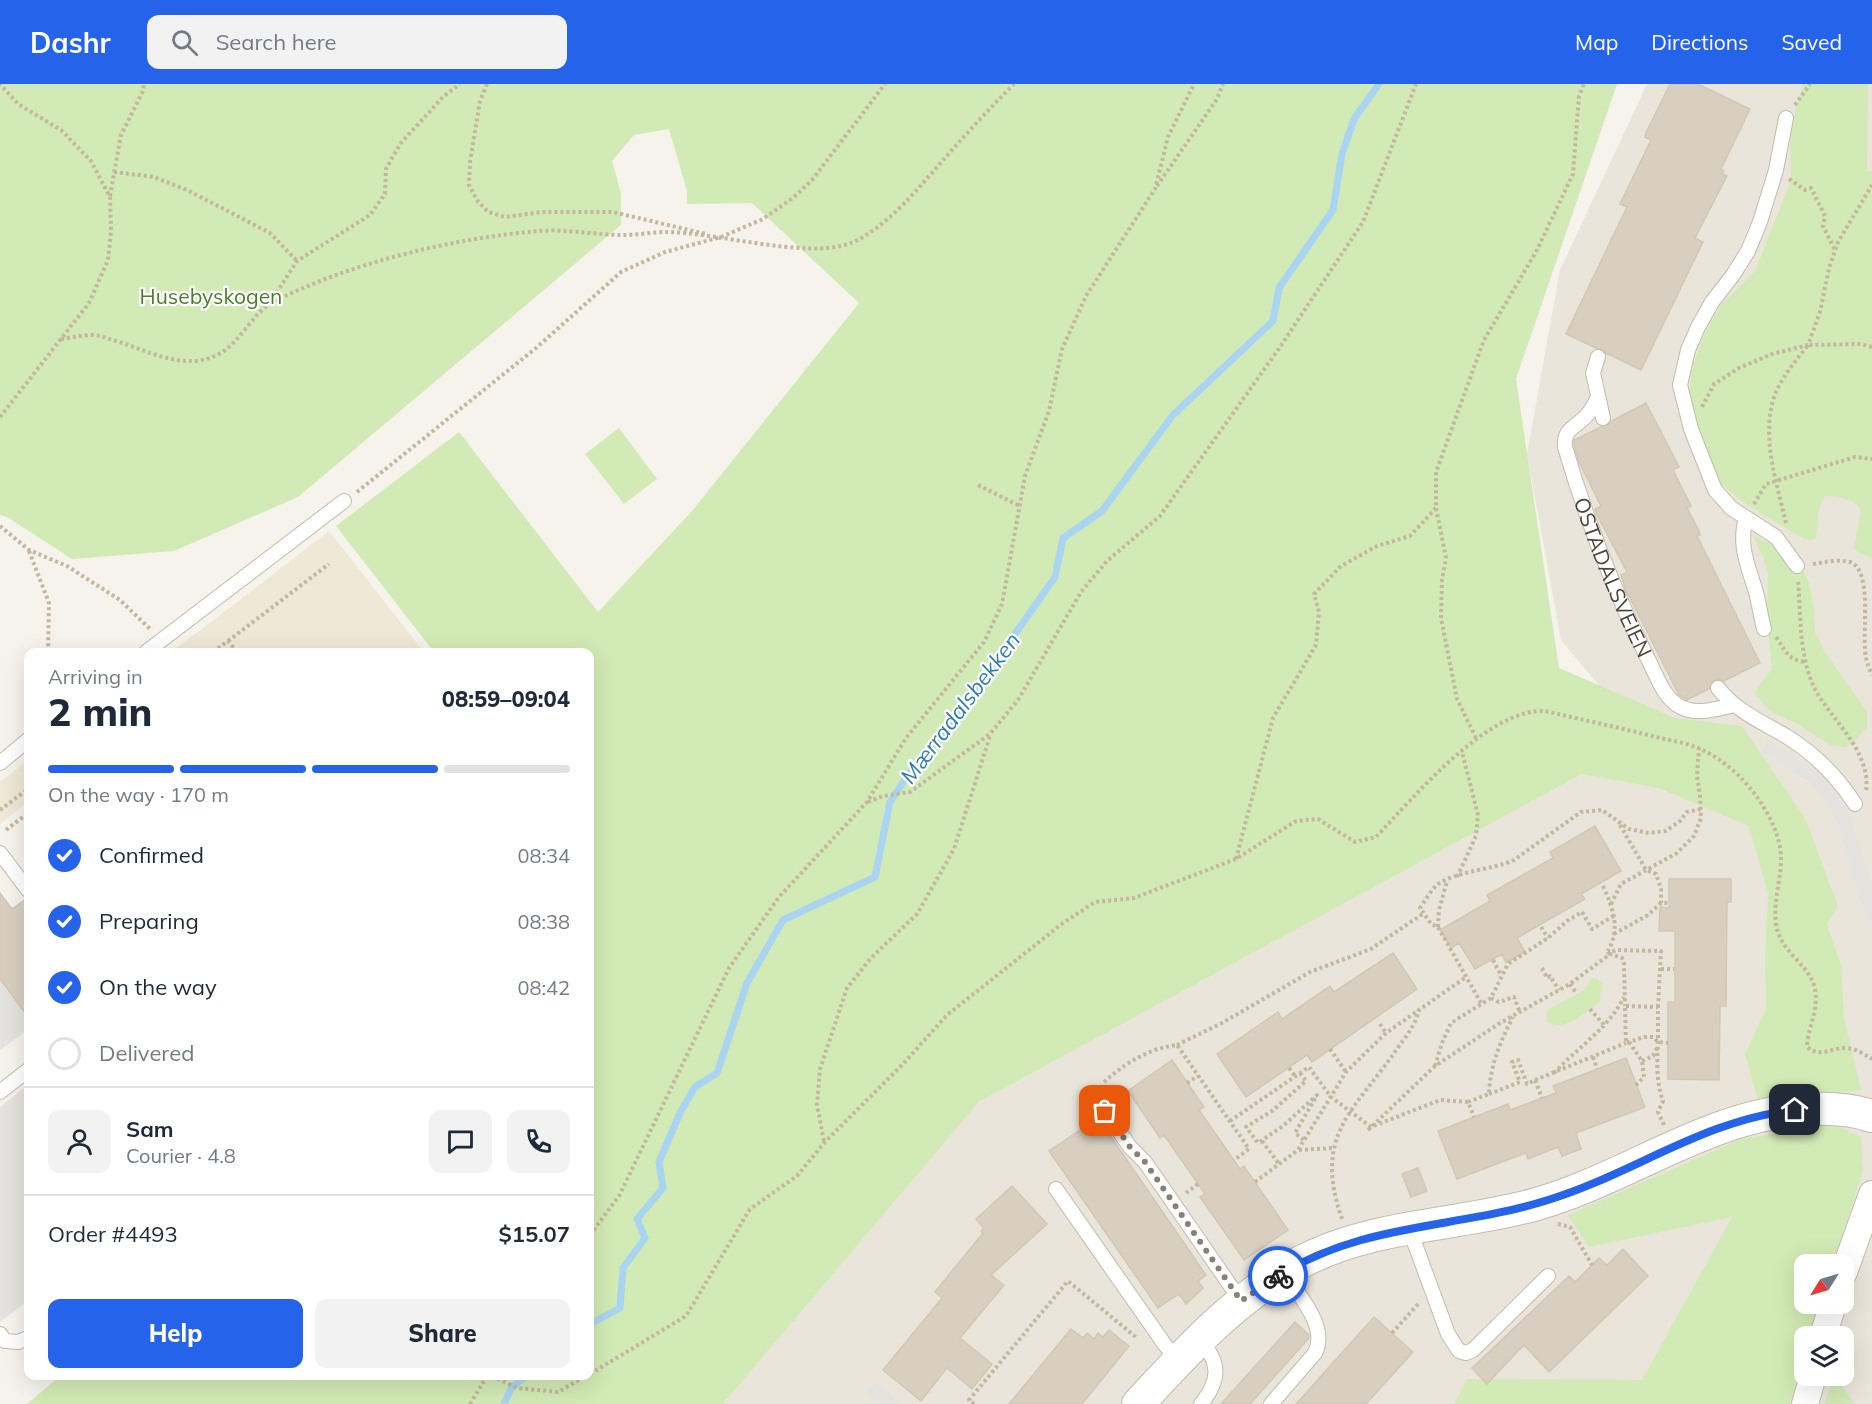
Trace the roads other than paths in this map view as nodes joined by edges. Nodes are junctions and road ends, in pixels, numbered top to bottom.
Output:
1 (1786, 118) road end
2 (1598, 357) dead end
3 (1598, 397) junction
4 (1603, 418) dead end
5 (344, 501) road end
6 (1746, 518) junction
7 (1797, 566) road end
8 (1764, 629) road end
9 (152, 648) edge
10 (1718, 688) dead end
11 (1734, 705) junction
12 (24, 743) edge
13 (0, 763) edge
14 (1856, 804) road end
15 (2, 856) edge
16 (24, 885) edge
17 (24, 1073) edge
18 (0, 1092) edge
19 (1093, 1094) road end
20 (1872, 1116) edge
21 (1056, 1189) dead end
22 (1872, 1194) edge
23 (1409, 1228) junction
24 (1850, 1254) edge
25 (1284, 1272) junction
26 (1548, 1276) dead end
27 (1241, 1301) junction
28 (2, 1340) edge
29 (24, 1340) edge
30 (1190, 1351) junction
31 (1809, 1386) edge
32 (1138, 1404) edge
33 (1200, 1404) edge
34 (1271, 1404) edge
35 (1804, 1404) edge

1 - 6 lane
2 - 3 lane
3 - 4 lane
3 - 11 lane, OSTADALSVEIEN
5 - 9 lane
6 - 7 lane
6 - 8 lane
10 - 11 lane
11 - 14 lane
12 - 13 lane
15 - 16 lane
17 - 18 lane
19 - 27 lane
20 - 23 street
21 - 30 lane
22 - 24 street
23 - 25 street
23 - 26 lane
25 - 27 street
25 - 34 lane
27 - 30 street
28 - 29 lane
30 - 32 street
30 - 33 lane
31 - 35 street

